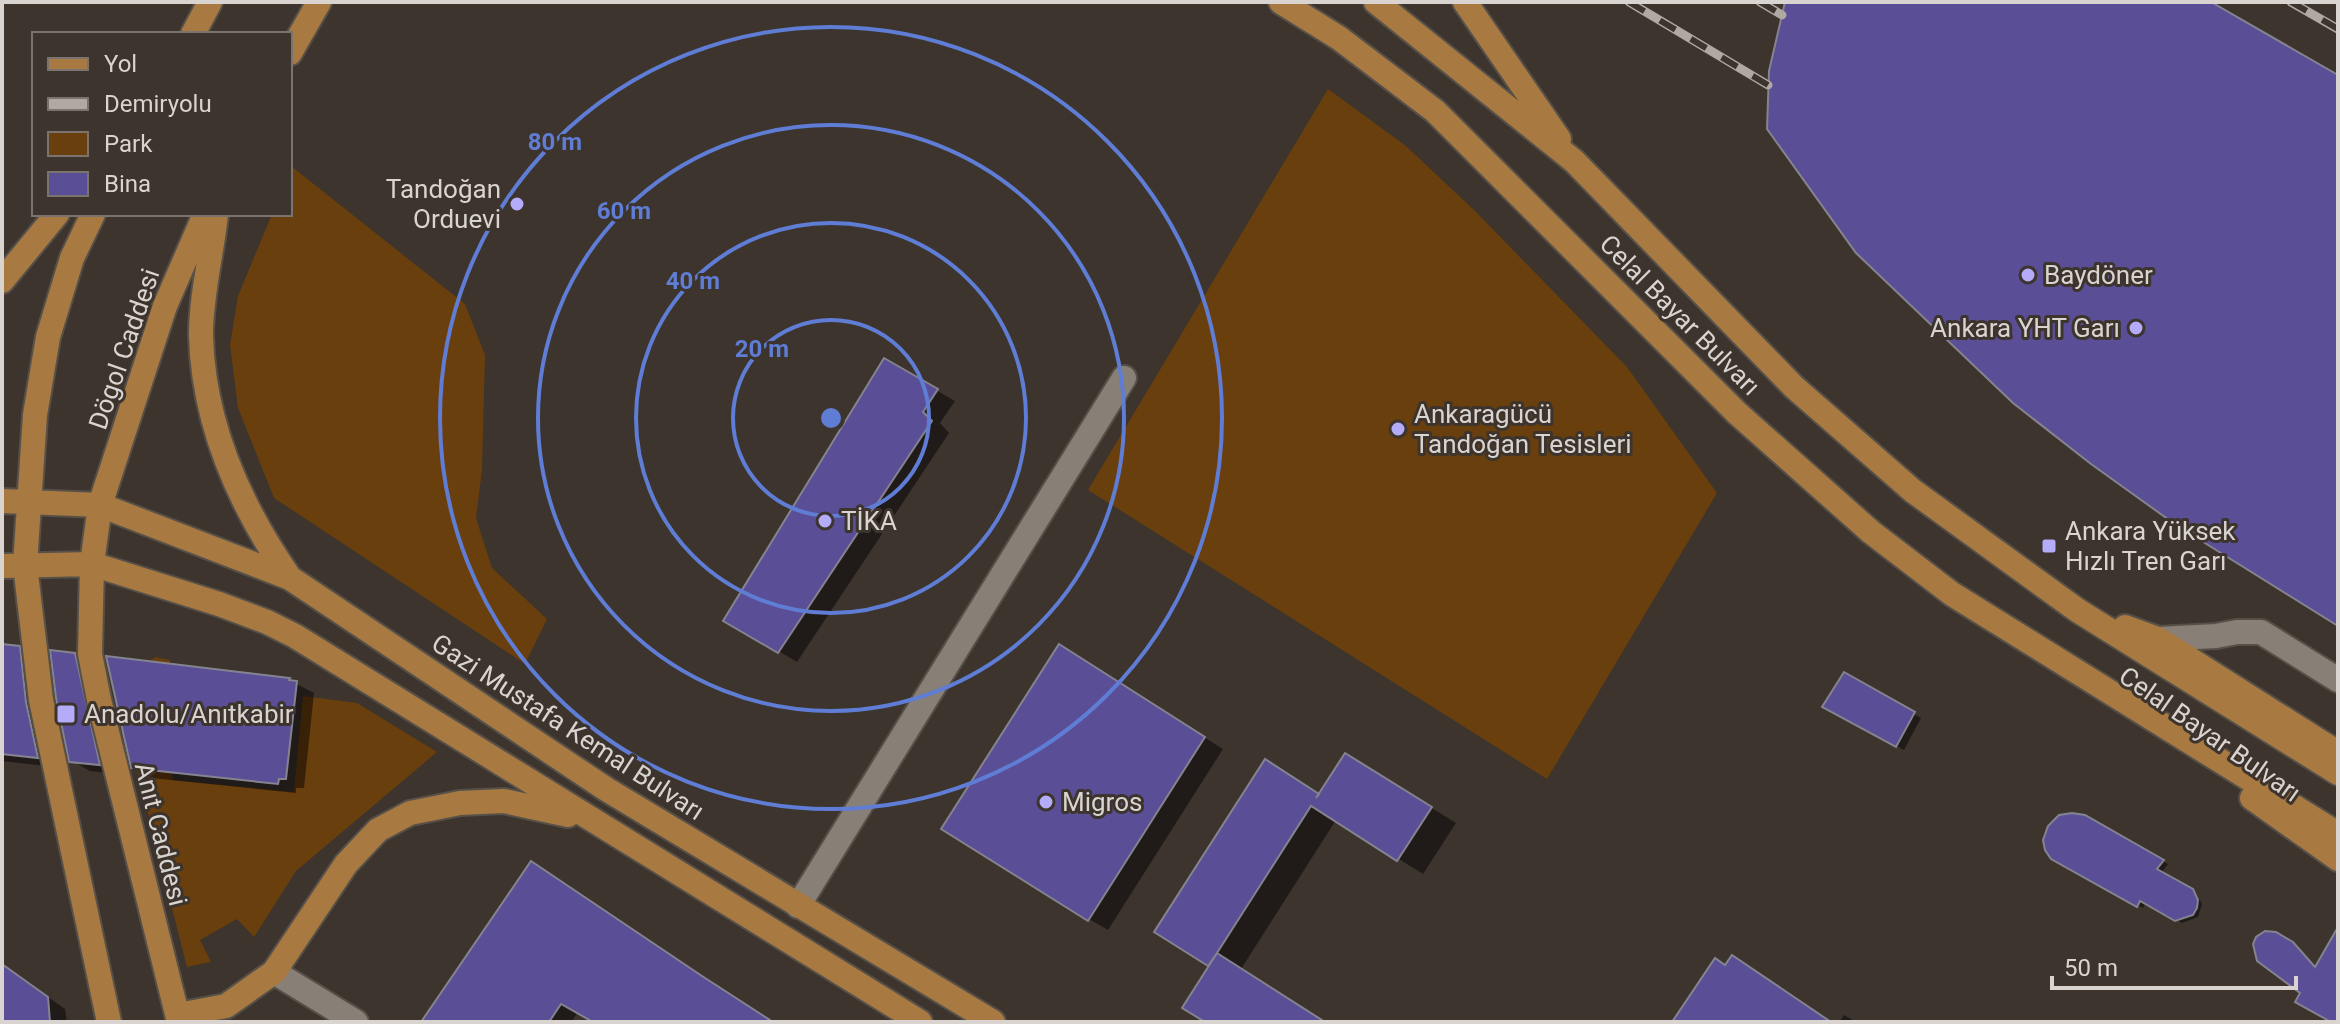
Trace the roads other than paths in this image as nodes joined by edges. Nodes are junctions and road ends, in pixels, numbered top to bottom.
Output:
1 (210, 2) edge
2 (319, 2) edge
3 (1281, 2) edge
4 (1376, 2) edge
5 (1465, 2) edge
6 (194, 32) edge
7 (292, 49) edge
8 (1574, 161) junction
9 (55, 216) edge
10 (92, 216) edge
11 (204, 216) edge
12 (216, 216) edge
13 (2, 281) edge
14 (1124, 378) dead end
15 (28, 500) junction
16 (2, 501) edge
17 (100, 505) junction
18 (92, 564) junction
19 (14, 566) edge
20 (290, 578) junction
21 (2077, 610) junction
22 (2158, 639) junction
23 (2050, 655) junction
24 (2338, 680) edge
25 (2338, 753) edge
26 (2338, 773) edge
27 (587, 818) junction
28 (2338, 834) edge
29 (2338, 859) edge
30 (798, 906) junction
31 (274, 972) junction
32 (178, 1019) edge
33 (109, 1022) edge
34 (356, 1022) edge
35 (920, 1022) edge
36 (993, 1022) edge

1 - 6 main road
2 - 7 main road
3 - 23 main road, Celal Bayar Bulvarı
4 - 8 main road, Celal Bayar Bulvarı
5 - 8 main road
8 - 21 main road, Celal Bayar Bulvarı
9 - 13 main road
10 - 15 main road
11 - 17 main road, Dögol Caddesi
12 - 20 main road
14 - 30 street
15 - 16 main road
15 - 17 main road
15 - 19 main road
17 - 18 main road, Dögol Caddesi
17 - 20 main road, Gazi Mustafa Kemal Bulvarı
18 - 19 main road
18 - 27 main road
18 - 32 main road, Anıt Caddesi
19 - 33 main road
20 - 30 main road, Gazi Mustafa Kemal Bulvarı
21 - 22 main road, Celal Bayar Bulvarı
21 - 26 main road, Celal Bayar Bulvarı
22 - 24 street
22 - 25 main road, Celal Bayar Bulvarı
23 - 28 main road, Celal Bayar Bulvarı
23 - 29 main road, Celal Bayar Bulvarı
27 - 31 main road
27 - 35 main road
30 - 36 main road, Gazi Mustafa Kemal Bulvarı
31 - 32 main road
31 - 34 street

